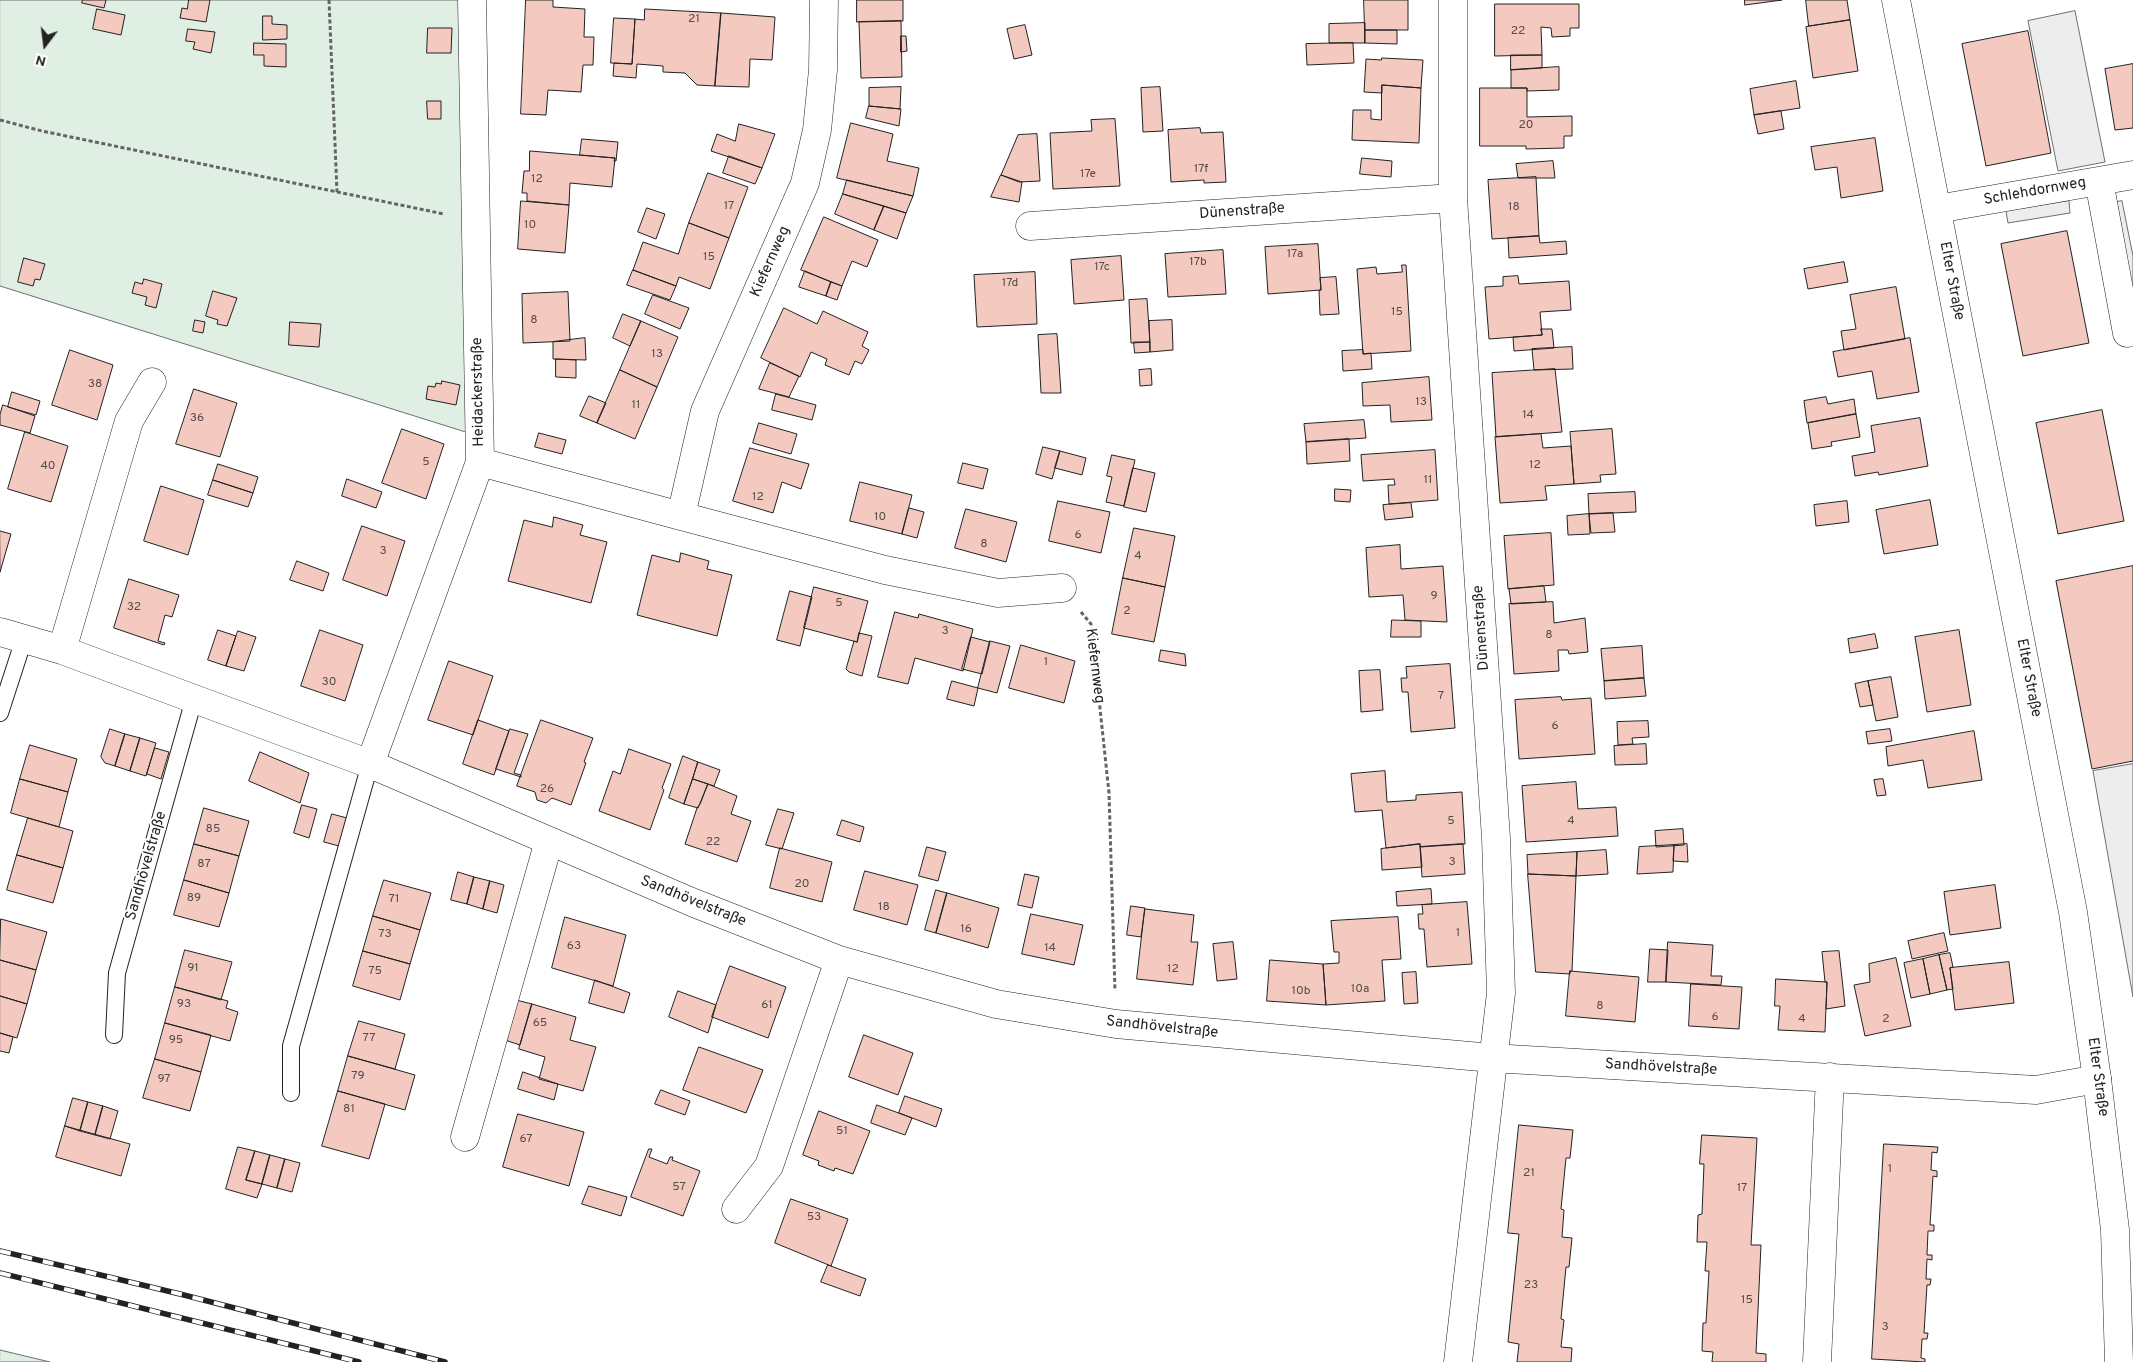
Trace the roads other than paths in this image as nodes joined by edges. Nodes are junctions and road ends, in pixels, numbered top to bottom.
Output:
1 (472, 0) edge
2 (824, 0) edge
3 (1453, 0) edge
4 (1896, 0) edge
5 (2133, 174) edge
6 (2099, 180) junction
7 (1453, 198) junction
8 (1936, 209) junction
9 (1030, 226) dead end
10 (2127, 333) dead end
11 (152, 382) dead end
12 (480, 462) junction
13 (681, 516) junction
14 (1062, 588) road end
15 (12, 636) edge
16 (62, 650) junction
17 (194, 699) junction
18 (0, 713) edge
19 (370, 764) junction
20 (549, 841) junction
21 (839, 960) junction
22 (114, 1035) dead end
23 (1492, 1058) junction
24 (1830, 1077) junction
25 (2097, 1079) junction
26 (291, 1093) dead end
27 (465, 1137) dead end
28 (736, 1209) dead end
29 (1458, 1362) edge
30 (1816, 1362) edge
31 (2118, 1362) edge

1 - 12 street, Heidackerstraße
2 - 13 street, Kiefernweg
3 - 7 street, Dünenstraße
4 - 8 street, Elter Straße
5 - 6 street, Schlehdornweg
6 - 8 street, Schlehdornweg
6 - 10 street
7 - 9 street, Dünenstraße
7 - 23 street, Dünenstraße
8 - 25 street, Elter Straße
11 - 16 street
12 - 13 street
12 - 19 street, Heidackerstraße
13 - 14 street
15 - 16 street, Sandhövelstraße
15 - 18 lane, Sandhövelstraße
16 - 17 street, Sandhövelstraße
17 - 19 street, Sandhövelstraße
17 - 22 lane, Sandhövelstraße
19 - 20 street, Sandhövelstraße
19 - 26 lane
20 - 21 street, Sandhövelstraße
20 - 27 street
21 - 23 street, Sandhövelstraße
21 - 28 street
23 - 24 street, Sandhövelstraße
23 - 29 street
24 - 25 street, Sandhövelstraße
24 - 30 street
25 - 31 street, Elter Straße

